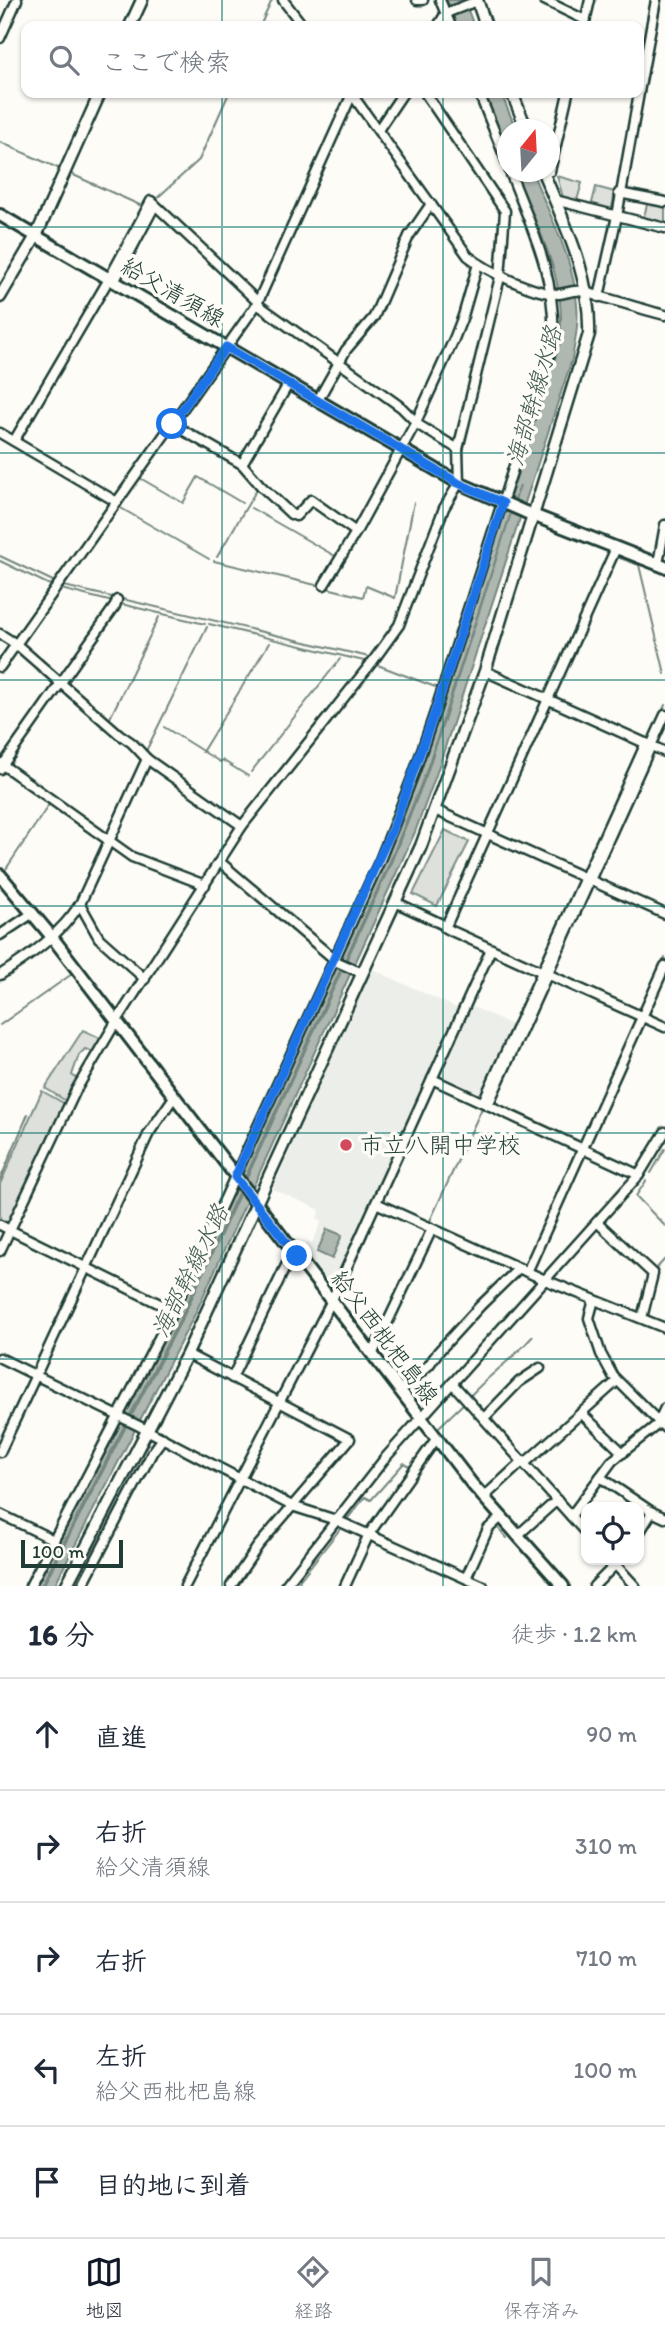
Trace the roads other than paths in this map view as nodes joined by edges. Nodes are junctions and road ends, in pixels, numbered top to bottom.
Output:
1 (17, 0) edge
2 (142, 0) edge
3 (283, 0) edge
4 (416, 0) edge
5 (423, 0) edge
6 (440, 0) edge
7 (544, 0) edge
8 (590, 0) edge
9 (656, 0) edge
10 (473, 2) edge
11 (448, 13) junction
12 (132, 21) edge
13 (299, 21) edge
14 (442, 21) edge
15 (450, 21) edge
16 (483, 21) edge
17 (581, 21) edge
18 (585, 21) edge
19 (0, 38) edge
20 (644, 65) edge
21 (98, 98) edge
22 (349, 98) edge
23 (354, 98) edge
24 (400, 98) edge
25 (428, 98) edge
26 (480, 98) edge
27 (514, 98) edge
28 (567, 98) edge
29 (638, 98) edge
30 (523, 119) edge
31 (560, 122) edge
32 (378, 130) junction
33 (497, 139) edge
34 (514, 182) edge
35 (549, 182) edge
36 (619, 193) junction
37 (555, 200) junction
38 (665, 202) edge
39 (431, 204) junction
40 (0, 215) edge
41 (617, 216) junction
42 (665, 228) edge
43 (36, 236) junction
44 (478, 264) junction
45 (500, 277) junction
46 (112, 280) junction
47 (555, 293) junction
48 (588, 294) junction
49 (0, 297) edge
50 (599, 297) junction
51 (258, 303) junction
52 (665, 316) edge
53 (226, 347) junction
54 (339, 362) junction
55 (289, 383) junction
56 (318, 400) junction
57 (416, 422) junction
58 (172, 424) junction
59 (0, 433) edge
60 (14, 441) junction
61 (401, 449) junction
62 (458, 449) junction
63 (242, 464) junction
64 (458, 483) junction
65 (117, 502) junction
66 (504, 503) junction
67 (529, 513) junction
68 (665, 525) edge
69 (356, 532) junction
70 (616, 548) junction
71 (661, 566) edge
72 (324, 585) dead end
73 (117, 600) dead end
74 (0, 635) edge
75 (16, 644) junction
76 (0, 667) edge
77 (485, 671) junction
78 (60, 683) junction
79 (548, 699) junction
80 (665, 715) edge
81 (648, 745) junction
82 (665, 752) edge
83 (146, 759) junction
84 (1, 765) edge
85 (435, 810) junction
86 (242, 826) junction
87 (487, 833) junction
88 (109, 841) junction
89 (220, 862) junction
90 (1, 879) edge
91 (587, 879) junction
92 (205, 885) junction
93 (395, 902) junction
94 (80, 904) junction
95 (33, 913) junction
96 (665, 914) edge
97 (446, 926) junction
98 (0, 935) edge
99 (52, 937) junction
100 (491, 949) junction
101 (335, 960) junction
102 (665, 966) edge
103 (358, 971) junction
104 (544, 972) junction
105 (0, 975) edge
106 (145, 979) junction
107 (642, 1017) junction
108 (117, 1023) junction
109 (665, 1027) edge
110 (432, 1079) junction
111 (174, 1097) junction
112 (485, 1103) junction
113 (665, 1132) edge
114 (582, 1148) junction
115 (639, 1175) junction
116 (236, 1178) junction
117 (253, 1200) junction
118 (376, 1203) junction
119 (597, 1222) junction
120 (4, 1227) edge
121 (432, 1229) junction
122 (0, 1251) edge
123 (293, 1251) junction
124 (86, 1268) junction
125 (523, 1270) junction
126 (545, 1280) junction
127 (594, 1300) junction
128 (331, 1302) junction
129 (160, 1304) junction
130 (176, 1306) junction
131 (171, 1315) junction
132 (642, 1318) junction
133 (665, 1328) edge
134 (187, 1354) junction
135 (372, 1355) junction
136 (0, 1358) edge
137 (540, 1368) dead end
138 (36, 1375) junction
139 (232, 1378) junction
140 (617, 1381) junction
141 (452, 1383) junction
142 (400, 1391) junction
143 (281, 1404) junction
144 (665, 1408) edge
145 (580, 1413) junction
146 (121, 1417) junction
147 (420, 1418) junction
148 (484, 1418) junction
149 (662, 1425) edge
150 (143, 1428) junction
151 (163, 1438) junction
152 (436, 1438) junction
153 (0, 1452) edge
154 (624, 1453) junction
155 (524, 1462) junction
156 (600, 1476) junction
157 (242, 1479) junction
158 (483, 1498) junction
159 (557, 1500) junction
160 (292, 1506) junction
161 (652, 1512) junction
162 (0, 1514) edge
163 (571, 1516) junction
164 (500, 1518) junction
165 (665, 1518) edge
166 (336, 1520) junction
167 (644, 1525) edge
168 (581, 1527) edge
169 (369, 1534) junction
170 (517, 1536) junction
171 (54, 1540) junction
172 (613, 1565) edge
173 (618, 1565) edge
174 (466, 1578) junction
175 (30, 1586) edge
176 (66, 1586) edge
177 (82, 1586) edge
178 (185, 1586) edge
179 (231, 1586) edge
180 (285, 1586) edge
181 (345, 1586) edge
182 (483, 1586) edge
183 (563, 1586) edge
184 (594, 1586) edge
185 (635, 1586) edge

1 - 19 street
2 - 12 street
3 - 13 street
4 - 5 street
6 - 11 street
7 - 17 street
8 - 18 street
9 - 20 street
10 - 11 street
10 - 16 street
11 - 14 street
11 - 15 street
21 - 43 street
22 - 51 street
23 - 32 street
24 - 32 street
25 - 45 street
26 - 33 street
27 - 30 street
28 - 31 street
29 - 36 street
32 - 39 street
34 - 47 street
35 - 37 street
36 - 38 street
36 - 41 street
37 - 41 street
37 - 48 street
39 - 44 street
39 - 54 street
40 - 43 main road, 給父清須線
41 - 42 street
41 - 50 street
43 - 46 main road, 給父清須線
43 - 49 street
44 - 45 street
44 - 57 street
45 - 47 street
45 - 62 street
46 - 51 street
46 - 53 main road, 給父清須線
46 - 60 street
47 - 48 street
47 - 66 street
48 - 50 street
48 - 67 street
50 - 52 street
51 - 53 street
51 - 54 street
53 - 55 main road, 給父清須線
53 - 58 street
54 - 56 street
54 - 57 street
55 - 56 main road, 給父清須線
55 - 63 street
56 - 61 main road, 給父清須線
57 - 61 street
57 - 62 street
58 - 63 street
58 - 65 street
59 - 60 street
60 - 65 street
61 - 64 main road, 給父清須線
61 - 69 street
62 - 64 street
63 - 69 street
64 - 66 main road, 給父清須線
64 - 86 street
65 - 75 street
66 - 67 main road, 給父清須線
66 - 101 street
67 - 70 main road, 給父清須線
67 - 77 street
68 - 71 street
69 - 72 street
70 - 71 main road, 給父清須線
70 - 79 street
73 - 78 street
74 - 75 street
75 - 76 street
75 - 78 street
77 - 79 street
77 - 85 street
78 - 83 street
78 - 84 street
79 - 81 street
79 - 87 street
80 - 81 street
81 - 82 street
81 - 91 street
83 - 86 street
83 - 88 street
84 - 88 street
85 - 87 street
85 - 93 street
86 - 89 street
87 - 91 street
87 - 97 street
88 - 92 street
88 - 94 street
89 - 92 street
89 - 101 street
90 - 95 main road, 給父西枇杷島線
91 - 96 street
91 - 104 street
92 - 106 street
93 - 97 street
93 - 103 street
94 - 99 street
94 - 106 street
95 - 98 street
95 - 99 main road, 給父西枇杷島線
97 - 100 street
99 - 105 street
99 - 108 main road, 給父西枇杷島線
100 - 104 street
100 - 110 street
101 - 103 street
101 - 116 street
102 - 107 street
103 - 117 street
104 - 107 street
104 - 112 street
106 - 108 street
107 - 109 street
107 - 114 street
108 - 111 main road, 給父西枇杷島線
108 - 120 street
110 - 112 street
110 - 118 street
111 - 116 main road, 給父西枇杷島線
111 - 124 street
112 - 114 street
113 - 115 street
114 - 115 street
114 - 125 street
115 - 119 street
116 - 117 main road, 給父西枇杷島線
116 - 130 street
117 - 123 main road, 給父西枇杷島線
117 - 134 street
118 - 121 street
118 - 128 street
119 - 126 street
119 - 132 street
120 - 122 street
120 - 124 street
121 - 125 street
121 - 135 street
123 - 128 main road, 給父西枇杷島線
123 - 139 street
124 - 129 street
124 - 138 street
125 - 126 street
125 - 142 street
126 - 127 street
126 - 141 street
127 - 132 street
127 - 140 street
128 - 135 main road, 給父西枇杷島線
128 - 143 street
129 - 130 street
129 - 131 street
130 - 131 street
131 - 146 street
132 - 133 street
134 - 139 street
134 - 150 street
135 - 142 main road, 給父西枇杷島線
136 - 138 street
137 - 148 street
138 - 146 street
138 - 153 street
139 - 143 street
140 - 145 street
140 - 149 street
141 - 147 street
141 - 148 street
142 - 147 main road, 給父西枇杷島線
143 - 157 street
143 - 160 street
144 - 149 street
145 - 154 street
145 - 155 street
146 - 150 street
146 - 171 street
147 - 152 main road, 給父西枇杷島線
147 - 166 street
148 - 155 street
149 - 154 street
150 - 151 street
150 - 176 street
151 - 157 street
151 - 177 street
152 - 158 main road, 給父西枇杷島線
152 - 169 street
154 - 156 street
155 - 158 street
155 - 159 street
156 - 161 street
156 - 163 street
157 - 160 street
157 - 178 street
158 - 164 main road, 給父西枇杷島線
159 - 163 street
159 - 170 street
160 - 166 street
160 - 179 street
161 - 165 street
161 - 167 street
162 - 171 street
163 - 168 street
164 - 170 main road, 給父西枇杷島線
164 - 174 street
166 - 169 street
166 - 180 street
169 - 174 street
169 - 181 street
170 - 183 main road, 給父西枇杷島線
171 - 175 street
172 - 184 street
173 - 185 street
174 - 182 street

